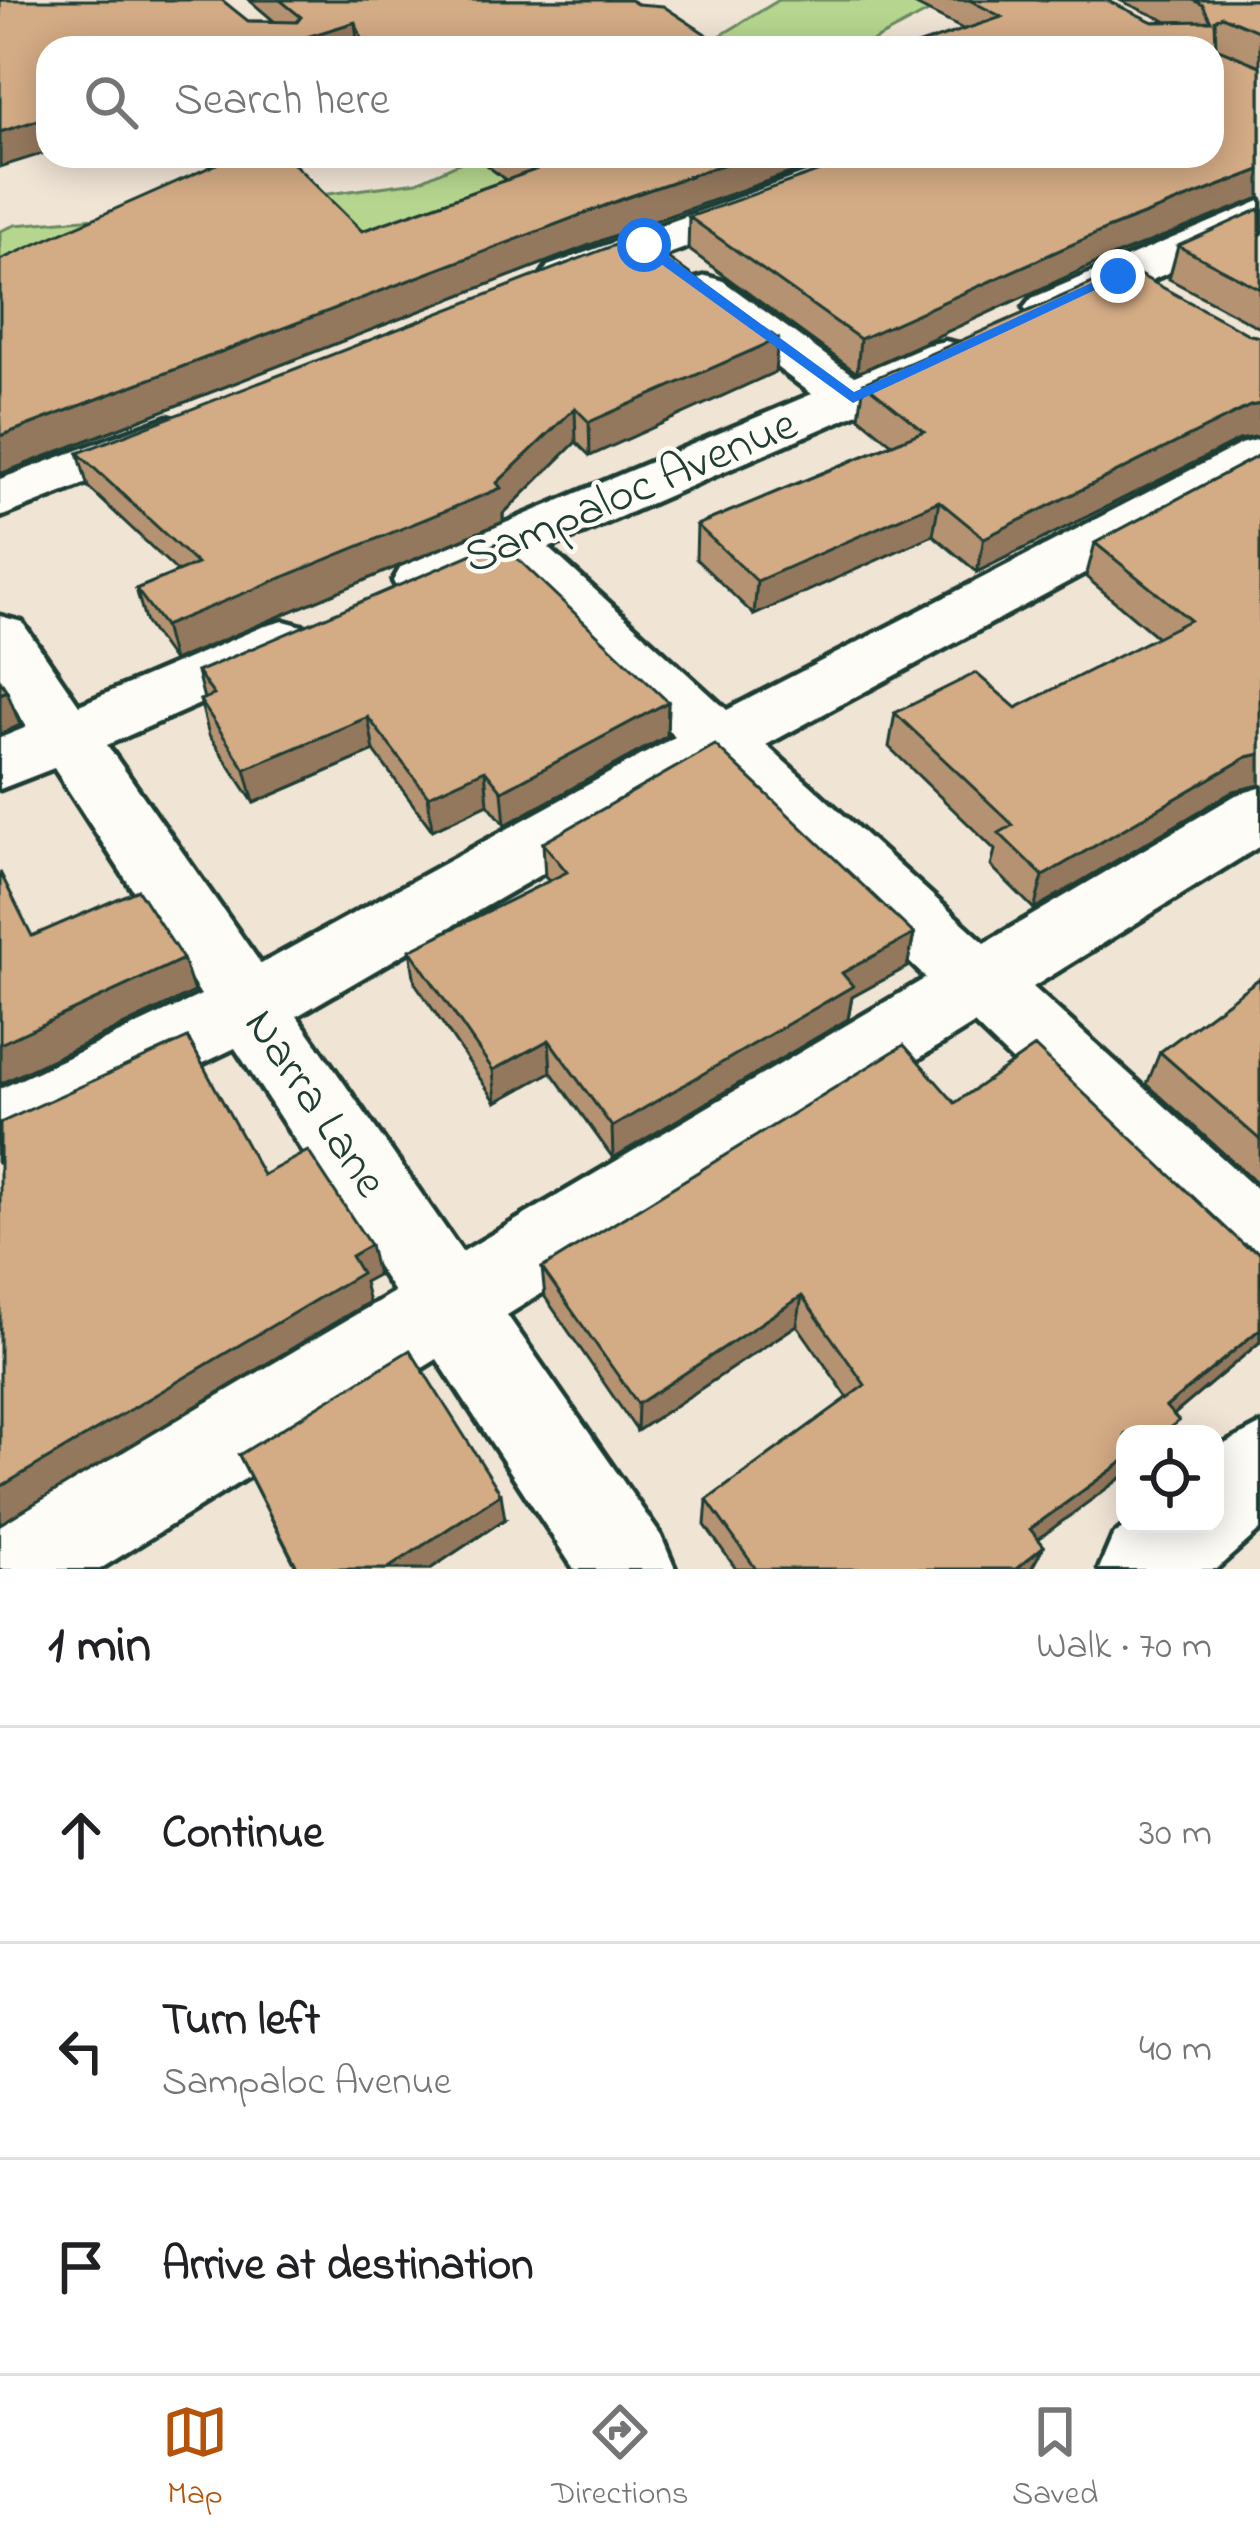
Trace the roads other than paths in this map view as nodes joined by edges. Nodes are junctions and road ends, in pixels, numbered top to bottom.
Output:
1 (860, 168) edge
2 (1260, 215) edge
3 (644, 245) junction
4 (1118, 276) junction
5 (511, 298) edge
6 (1179, 310) edge
7 (853, 399) junction
8 (222, 412) edge
9 (1260, 456) edge
10 (0, 499) edge
11 (509, 544) junction
12 (0, 638) edge
13 (719, 742) junction
14 (33, 750) edge
15 (1260, 813) edge
16 (978, 986) junction
17 (248, 1007) junction
18 (0, 1126) edge
19 (1260, 1245) edge
20 (448, 1303) junction
21 (1260, 1470) edge
22 (1224, 1501) edge
23 (1188, 1533) edge
24 (14, 1569) edge
25 (628, 1569) edge
26 (1146, 1569) edge

1 - 3 street
2 - 4 street, Sampaloc Avenue
3 - 5 street
3 - 7 street
4 - 6 street
4 - 7 street, Sampaloc Avenue
7 - 11 street, Sampaloc Avenue
8 - 10 street
9 - 13 street
11 - 13 street
11 - 14 street, Sampaloc Avenue
12 - 14 street, Narra Lane
13 - 16 street
13 - 17 street
14 - 17 street, Narra Lane
15 - 16 street
16 - 19 street
16 - 20 street
17 - 18 street
17 - 20 street, Narra Lane
20 - 24 street
20 - 25 street, Narra Lane
21 - 22 street
23 - 26 street

